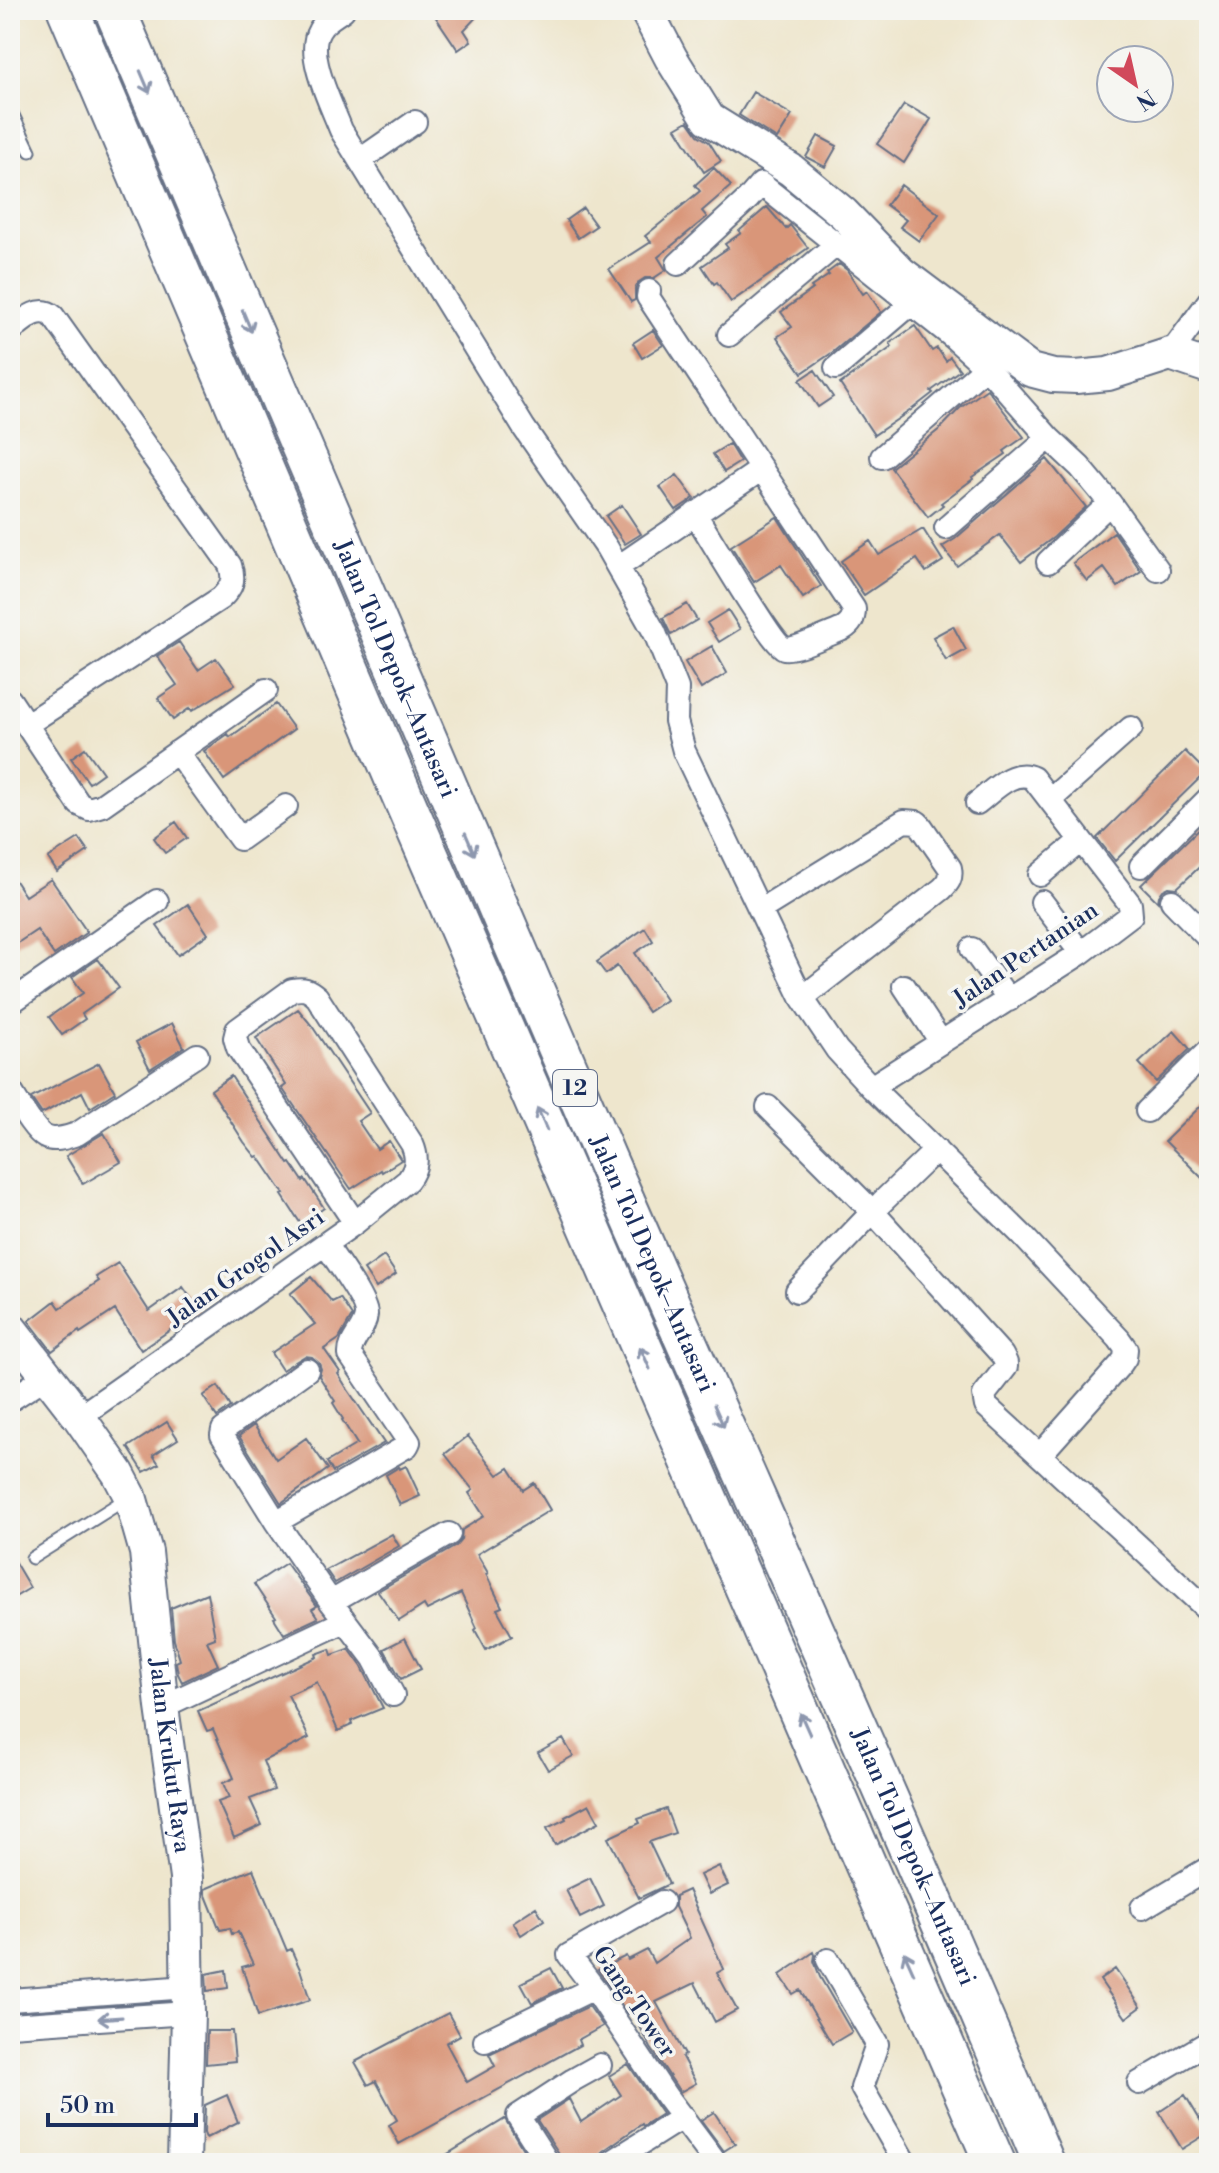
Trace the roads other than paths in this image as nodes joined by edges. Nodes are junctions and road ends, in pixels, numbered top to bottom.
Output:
1 (68, 10) edge
2 (115, 10) edge
3 (343, 10) edge
4 (646, 10) edge
5 (10, 109) edge
6 (415, 122) dead end
7 (757, 149) junction
8 (30, 151) dead end
9 (360, 160) junction
10 (761, 184) junction
11 (837, 244) junction
12 (678, 264) dead end
13 (649, 291) dead end
14 (1209, 301) edge
15 (911, 304) junction
16 (10, 331) edge
17 (729, 335) dead end
18 (1170, 354) junction
19 (986, 367) junction
20 (1209, 367) edge
21 (836, 368) dead end
22 (1049, 438) junction
23 (882, 457) dead end
24 (762, 469) junction
25 (1110, 503) junction
26 (695, 514) junction
27 (946, 528) dead end
28 (1048, 562) dead end
29 (618, 567) junction
30 (1158, 570) dead end
31 (266, 690) dead end
32 (10, 700) edge
33 (27, 724) junction
34 (1131, 728) dead end
35 (177, 752) junction
36 (1209, 798) edge
37 (1050, 800) junction
38 (977, 803) dead end
39 (286, 806) dead end
40 (1080, 841) junction
41 (1141, 866) dead end
42 (1040, 875) dead end
43 (157, 901) dead end
44 (1172, 901) dead end
45 (1042, 902) dead end
46 (760, 910) junction
47 (1209, 939) edge
48 (972, 949) dead end
49 (1081, 953) junction
50 (904, 986) dead end
51 (802, 998) junction
52 (1009, 1000) junction
53 (10, 1003) edge
54 (941, 1042) junction
55 (1209, 1050) edge
56 (197, 1055) dead end
57 (871, 1087) junction
58 (10, 1090) edge
59 (768, 1107) dead end
60 (1147, 1111) dead end
61 (936, 1150) junction
62 (873, 1212) junction
63 (355, 1223) junction
64 (325, 1244) junction
65 (797, 1291) dead end
66 (10, 1328) edge
67 (307, 1370) dead end
68 (47, 1376) junction
69 (10, 1400) edge
70 (79, 1417) junction
71 (1040, 1455) junction
72 (120, 1503) junction
73 (276, 1522) junction
74 (449, 1534) dead end
75 (32, 1558) dead end
76 (331, 1602) junction
77 (1209, 1611) edge
78 (345, 1621) junction
79 (393, 1695) dead end
80 (162, 1707) junction
81 (1209, 1868) edge
82 (662, 1902) dead end
83 (1142, 1908) dead end
84 (958, 1957) junction
85 (828, 1960) dead end
86 (594, 1988) junction
87 (10, 2000) edge
88 (188, 2000) junction
89 (926, 2002) junction
90 (10, 2025) edge
91 (485, 2041) dead end
92 (1209, 2042) edge
93 (600, 2065) dead end
94 (1139, 2083) dead end
95 (683, 2117) junction
96 (184, 2163) edge
97 (548, 2163) edge
98 (610, 2163) edge
99 (716, 2163) edge
100 (905, 2163) edge
101 (981, 2163) edge
102 (995, 2163) edge
103 (1044, 2163) edge
104 (1069, 2163) edge

89 -> 1 highway, Jalan Tol Depok–Antasari / 12
2 -> 84 highway, Jalan Tol Depok–Antasari / 12
3 - 9 street
4 - 7 street
5 - 8 lane
6 - 9 street
7 - 10 street
7 - 18 street
9 - 29 street
10 - 11 street
10 - 12 street
11 - 15 street
11 - 17 street
13 - 24 street
14 - 18 street
15 - 19 street
15 - 21 street
16 - 33 street
18 - 20 street
19 - 22 street
19 - 23 street
22 - 25 street
22 - 27 street
24 - 26 street
24 - 26 street
25 - 28 street
25 - 30 street
26 - 29 street
29 - 46 street
31 - 35 street
32 - 33 street
33 - 35 street
34 - 37 street
35 - 39 street
36 - 41 street
37 - 38 street, Jalan Pertanian
37 - 40 street, Jalan Pertanian
40 - 42 street
40 - 49 street, Jalan Pertanian
43 - 53 street
44 - 47 street
45 - 49 street
46 - 51 street
46 - 51 street
48 - 52 street
49 - 52 street, Jalan Pertanian
50 - 54 street
51 - 57 street
52 - 54 street, Jalan Pertanian
54 - 57 street, Jalan Pertanian
55 - 60 street
56 - 58 street
57 - 61 street
59 - 62 street
61 - 62 street
61 - 71 street
62 - 65 street
62 - 71 street
63 - 63 street, Jalan Grogol Asri
63 - 64 street, Jalan Grogol Asri
64 - 70 street, Jalan Grogol Asri
64 - 73 street
66 - 68 street, Jalan Krukut Raya
67 - 73 street
68 - 69 street
68 - 70 street, Jalan Krukut Raya
70 - 72 street, Jalan Krukut Raya
71 - 77 street
72 - 75 lane
72 - 80 street, Jalan Krukut Raya
73 - 76 street
74 - 76 street
76 - 78 street
78 - 79 street
78 - 80 street
80 - 88 street, Jalan Krukut Raya
81 - 83 street
82 - 86 street, Gang Tower
84 - 103 highway, Jalan Tol Depok–Antasari / 12
84 - 104 highway
85 - 100 street
86 - 91 street
86 - 95 street, Gang Tower
87 - 88 street
88 -> 90 street
88 - 96 street, Jalan Krukut Raya
89 - 101 highway
89 - 102 highway, Jalan Tol Depok–Antasari / 12
92 - 94 street
93 - 97 street
95 - 98 street
95 - 99 street, Gang Tower

